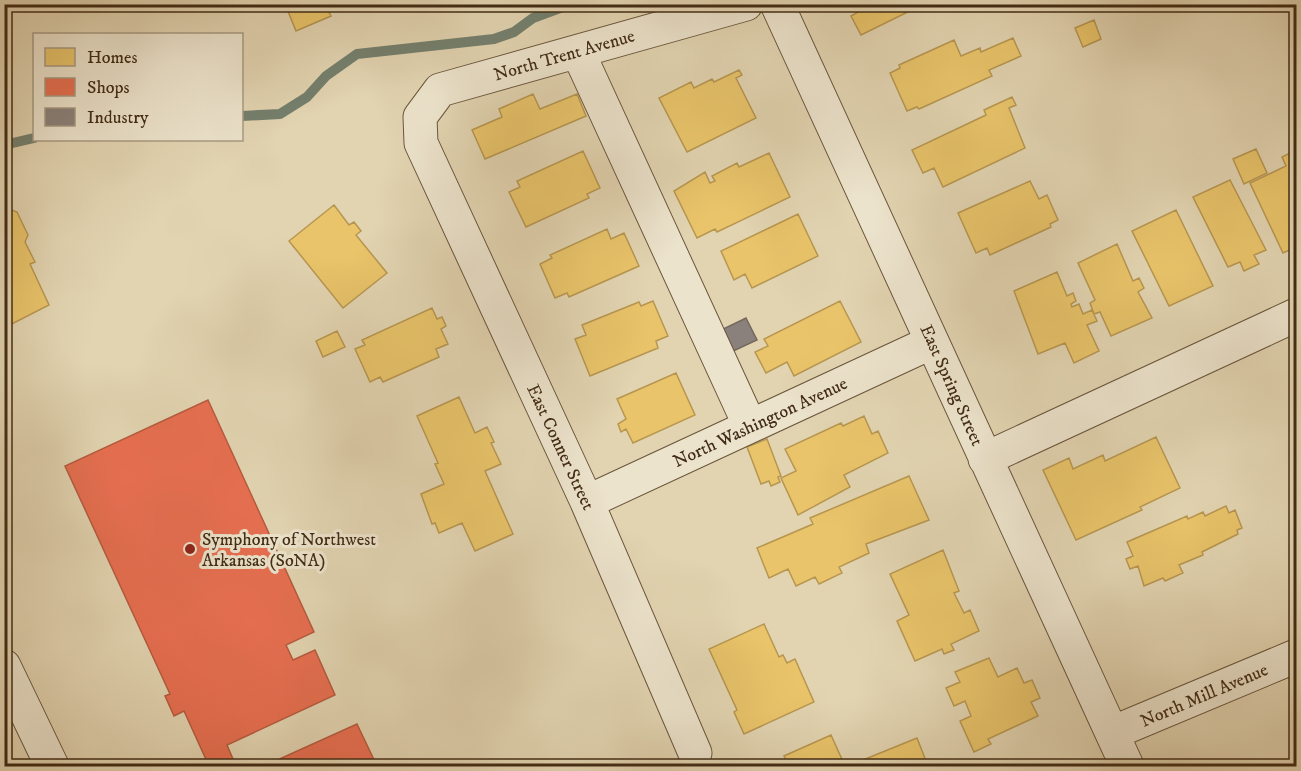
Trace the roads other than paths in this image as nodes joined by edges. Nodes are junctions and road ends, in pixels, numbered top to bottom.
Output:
1 (746, 4) edge
2 (777, 4) edge
3 (578, 52) junction
4 (421, 143) joint
5 (1296, 315) edge
6 (932, 342) junction
7 (750, 426) junction
8 (986, 459) junction
9 (587, 502) junction
10 (1296, 656) edge
11 (8, 684) edge
12 (1112, 734) junction
13 (695, 753) dead end
14 (52, 766) edge
15 (1127, 766) edge

1 - 3 street, North Trent Avenue
2 - 6 street, East Spring Street
3 - 4 street, North Trent Avenue
3 - 7 street
4 - 9 street, East Conner Street
5 - 8 street
6 - 7 street, North Washington Avenue
6 - 8 street, East Spring Street
7 - 9 street, North Washington Avenue
8 - 12 street, East Spring Street
9 - 13 street, East Conner Street
10 - 12 street, North Mill Avenue
11 - 14 street
12 - 15 street, East Spring Street

